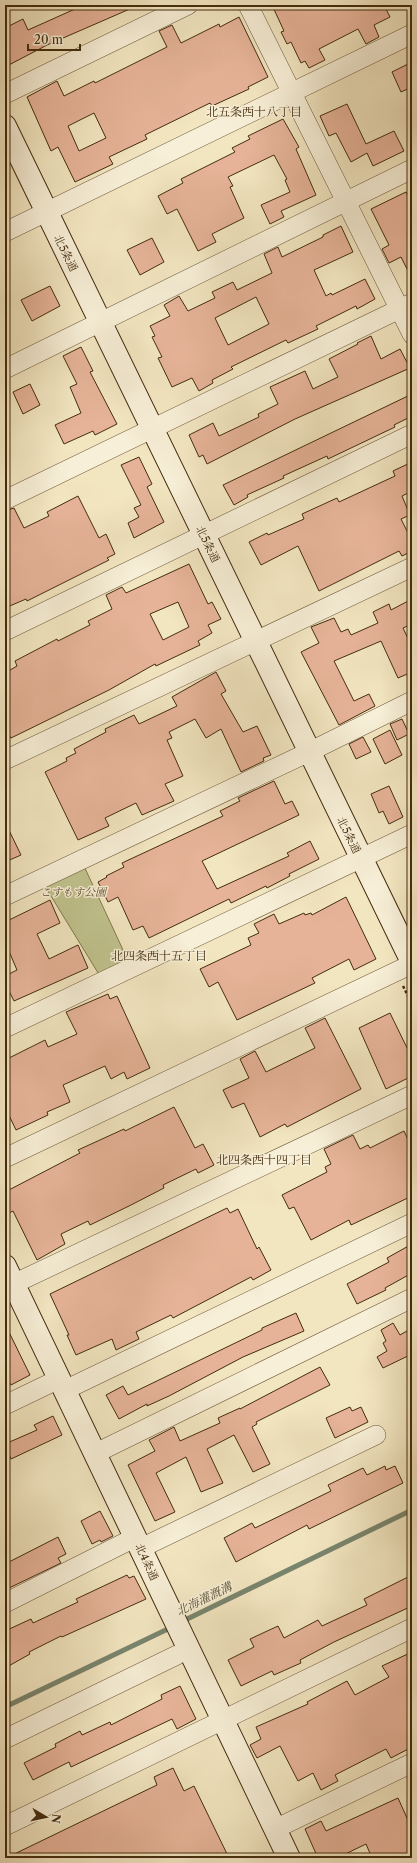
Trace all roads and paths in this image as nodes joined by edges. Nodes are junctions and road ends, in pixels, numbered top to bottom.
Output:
1 (188, 5) edge
2 (248, 5) edge
3 (412, 34) edge
4 (293, 93) junction
5 (5, 94) edge
6 (5, 126) edge
7 (412, 169) edge
8 (346, 201) junction
9 (47, 212) junction
10 (5, 232) edge
11 (406, 306) edge
12 (100, 323) junction
13 (412, 334) edge
14 (5, 369) edge
15 (152, 430) junction
16 (412, 434) edge
17 (5, 500) edge
18 (204, 536) junction
19 (412, 566) edge
20 (5, 631) edge
21 (256, 642) junction
22 (412, 701) edge
23 (309, 752) junction
24 (5, 760) edge
25 (412, 834) edge
26 (361, 859) junction
27 (5, 896) edge
28 (412, 963) edge
29 (5, 1028) edge
30 (412, 1095) edge
31 (5, 1158) edge
32 (412, 1223) edge
33 (8, 1280) edge
34 (412, 1298) edge
35 (62, 1385) junction
36 (5, 1405) edge
37 (376, 1435) dead end
38 (96, 1452) junction
39 (138, 1542) junction
40 (5, 1603) edge
41 (412, 1628) edge
42 (177, 1655) dead end
43 (221, 1720) junction
44 (5, 1739) edge
45 (412, 1763) edge
46 (5, 1826) edge
47 (275, 1829) junction
48 (288, 1858) edge

1 - 5 street
2 - 4 street
3 - 4 street
4 - 8 street
4 - 9 street
6 - 9 street, 北5条通
7 - 8 street
8 - 11 street
8 - 12 street
9 - 10 street
9 - 12 street, 北5条通
11 - 13 street
11 - 15 street
12 - 14 street
12 - 15 street, 北5条通
15 - 17 street
15 - 18 street, 北5条通
16 - 18 street
18 - 20 street
18 - 21 street, 北5条通
19 - 21 street
21 - 23 street, 北5条通
21 - 24 street
22 - 23 street
23 - 26 street, 北5条通
23 - 27 street
25 - 26 street
26 - 28 street, 北5条通
26 - 29 street
28 - 31 street
30 - 33 street
32 - 35 street
33 - 35 street, 北4条通
34 - 38 street
35 - 36 street
35 - 38 street, 北4条通
37 - 39 street
38 - 39 street, 北4条通
39 - 40 street
39 - 43 street, 北4条通
41 - 43 street
42 - 44 street
43 - 46 street
43 - 47 street, 北4条通
45 - 47 street
47 - 48 street, 北4条通

